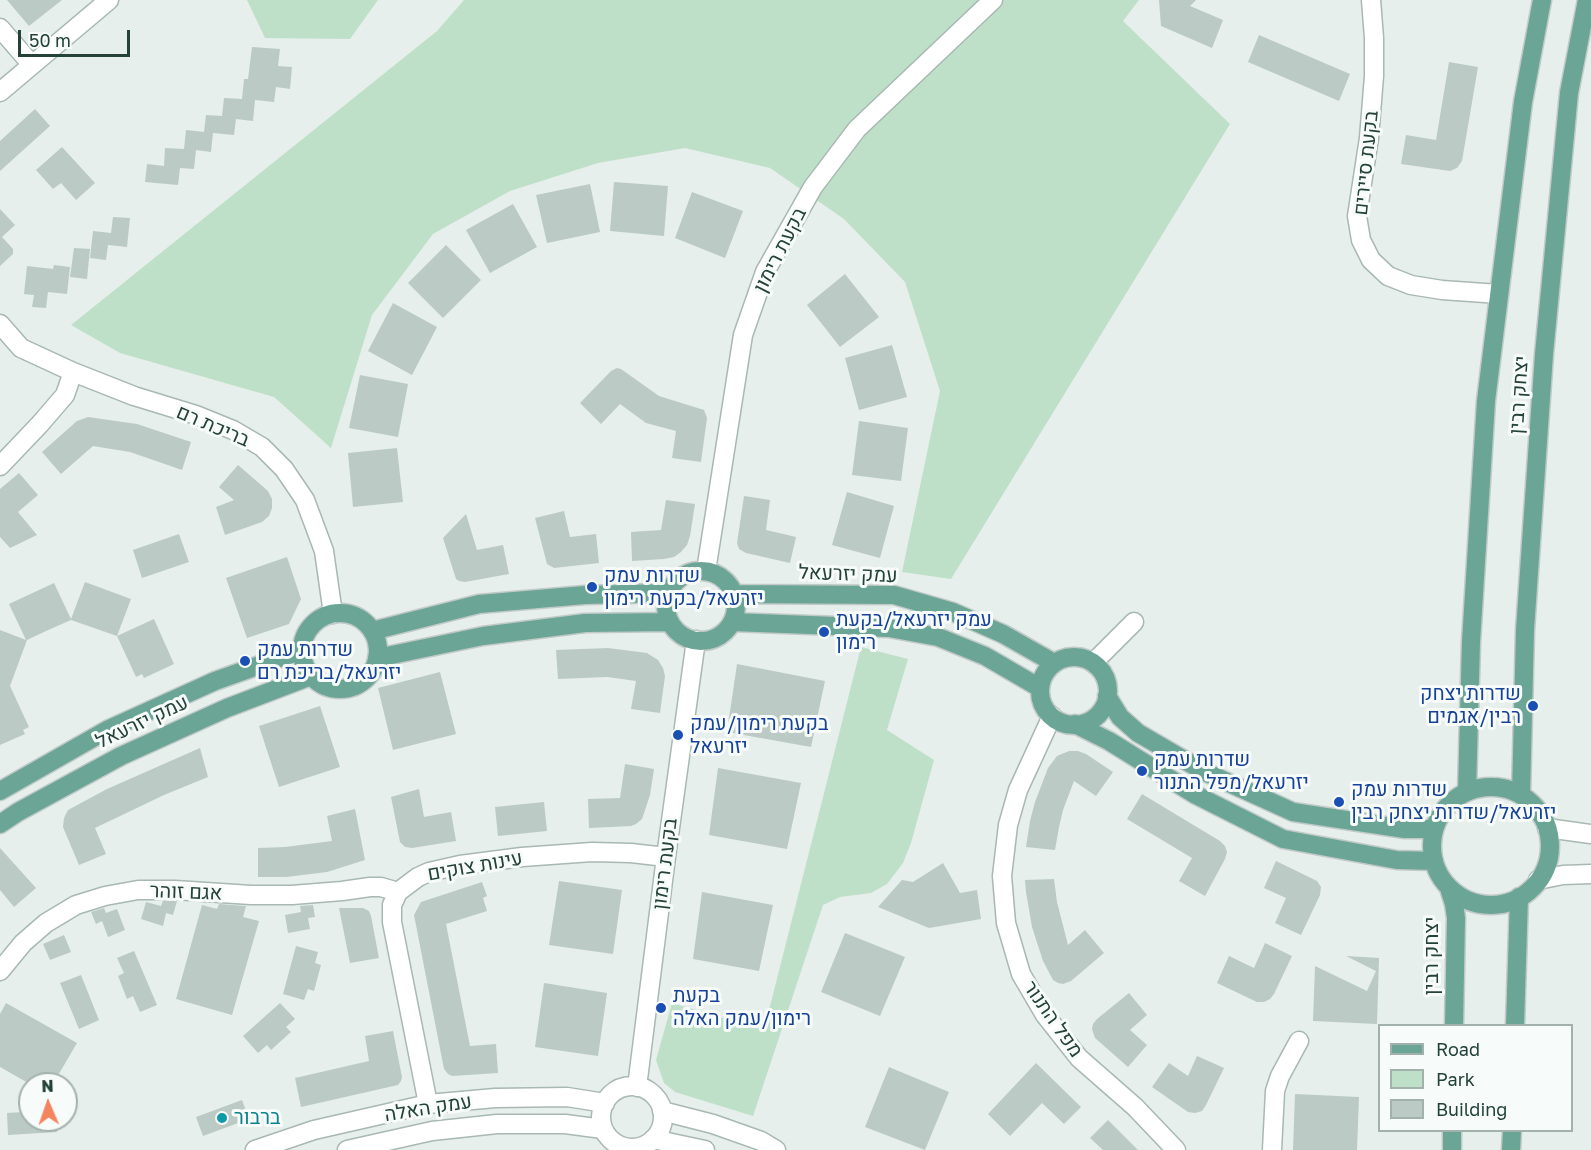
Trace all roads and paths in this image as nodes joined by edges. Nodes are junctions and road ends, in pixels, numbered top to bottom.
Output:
1 (109, 0) edge
2 (993, 0) edge
3 (1371, 0) edge
4 (1542, 0) edge
5 (1587, 0) edge
6 (0, 28) edge
7 (32, 65) junction
8 (0, 92) edge
9 (1499, 294) junction
10 (0, 324) edge
11 (73, 372) junction
12 (0, 466) edge
13 (706, 571) junction
14 (668, 593) junction
15 (734, 594) junction
16 (333, 614) junction
17 (669, 622) junction
18 (732, 622) junction
19 (1134, 622) dead end
20 (372, 631) junction
21 (696, 640) junction
22 (302, 650) junction
23 (377, 658) junction
24 (1054, 663) junction
25 (1093, 663) junction
26 (311, 676) junction
27 (1040, 688) junction
28 (1107, 696) junction
29 (1052, 716) junction
30 (1075, 724) junction
31 (0, 791) edge
32 (1467, 792) junction
33 (1521, 795) junction
34 (0, 824) edge
35 (1547, 828) junction
36 (1434, 829) junction
37 (1591, 834) edge
38 (666, 856) junction
39 (1434, 861) junction
40 (1591, 874) edge
41 (1538, 880) junction
42 (1449, 888) junction
43 (398, 892) junction
44 (1519, 897) junction
45 (0, 971) edge
46 (1454, 1024) edge
47 (1515, 1024) edge
48 (1299, 1041) dead end
49 (637, 1087) junction
50 (605, 1103) junction
51 (428, 1104) junction
52 (662, 1111) junction
53 (1452, 1132) edge
54 (1512, 1132) edge
55 (611, 1140) edge
56 (647, 1144) edge
57 (255, 1150) edge
58 (347, 1150) edge
59 (705, 1150) edge
60 (776, 1150) edge
61 (1176, 1150) edge
62 (1272, 1150) edge
63 (1452, 1150) edge
64 (1511, 1150) edge

1 - 7 street
2 - 13 street, בקעת רימון
3 - 9 street, בקעת סיירים
4 - 9 main road, יצחק רבין
5 - 33 main road, יצחק רבין
6 - 7 street
7 - 8 street
9 - 32 main road, יצחק רבין
10 - 11 street, בריכת רם
11 - 12 street
11 - 16 street, בריכת רם
13 - 14 main road
13 - 15 main road
14 - 17 main road
14 - 20 main road
15 - 18 main road
15 - 24 main road, עמק יזרעאל
16 - 20 main road
16 - 22 main road
17 - 21 main road
17 - 23 main road
18 - 21 main road
18 - 27 main road
19 - 25 street
20 - 23 main road
21 - 38 street, בקעת רימון
22 - 26 main road
22 - 31 main road, עמק יזרעאל
23 - 26 main road
24 - 25 main road
24 - 27 main road
25 - 28 main road
26 - 34 main road, עמק יזרעאל
27 - 29 main road
28 - 30 main road
28 - 36 main road
29 - 30 main road
29 - 61 street, מפל התנור
30 - 39 main road
32 - 33 main road
32 - 36 main road
33 - 35 main road
35 - 37 street
35 - 41 main road
36 - 39 main road
38 - 43 street, עינות צוקים
38 - 49 street, בקעת רימון
39 - 42 main road
40 - 41 street
41 - 44 main road
42 - 44 main road
42 - 46 main road, יצחק רבין
43 - 45 street, אגם זוהר
43 - 51 street
44 - 47 main road
48 - 62 street
49 - 50 street
49 - 52 street
50 - 51 street, עמק האלה
50 - 55 street
51 - 57 street, עמק האלה
52 - 56 street
52 - 60 street
53 - 63 main road
54 - 64 main road
55 - 56 street
55 - 58 street, עמק האלה
56 - 59 street

